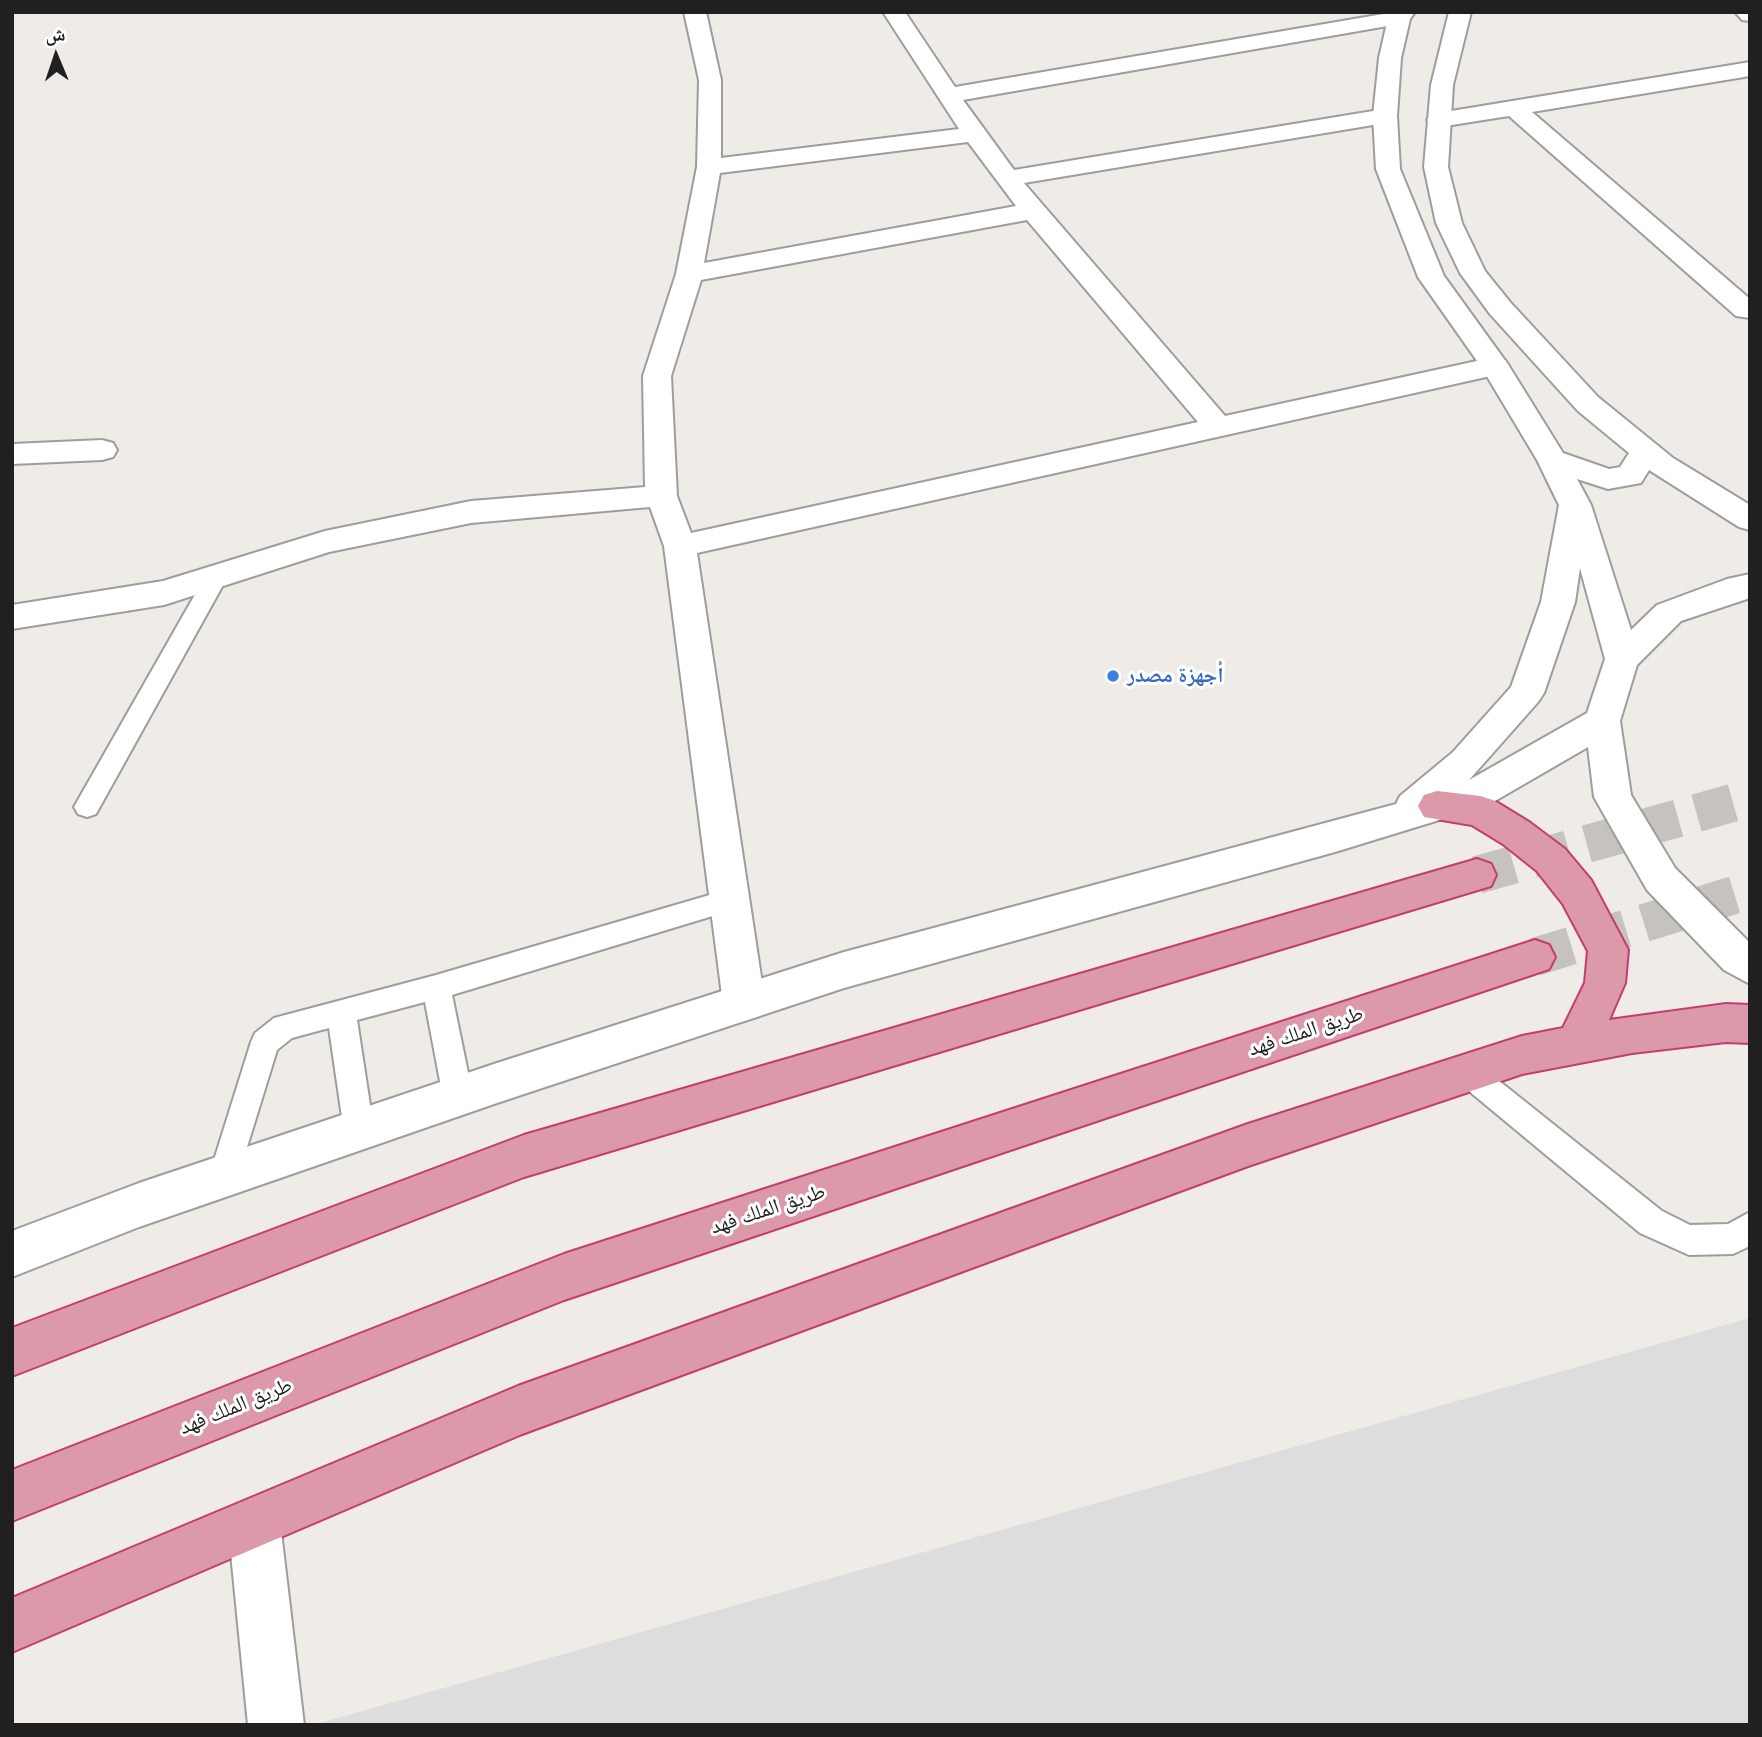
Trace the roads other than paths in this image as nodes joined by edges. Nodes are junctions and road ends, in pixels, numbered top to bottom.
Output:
1 (894, 12) edge
2 (1460, 12) edge
3 (699, 13) edge
4 (1401, 15) edge
5 (1750, 69) edge
6 (950, 94) junction
7 (1514, 108) junction
8 (1385, 116) junction
9 (1439, 120) junction
10 (974, 134) junction
11 (709, 167) junction
12 (1008, 178) junction
13 (1033, 211) junction
14 (689, 274) junction
15 (1750, 310) edge
16 (1495, 366) junction
17 (1219, 428) junction
18 (102, 450) dead end
19 (1646, 452) junction
20 (12, 454) edge
21 (1552, 460) junction
22 (661, 496) junction
23 (1575, 505) junction
24 (1750, 519) edge
25 (680, 546) junction
26 (217, 576) junction
27 (1750, 586) edge
28 (12, 617) edge
29 (1622, 659) junction
30 (1602, 721) junction
31 (87, 807) dead end
32 (1419, 812) junction
33 (1477, 875) tunnel mouth
34 (730, 900) junction
35 (1535, 957) tunnel mouth
36 (1750, 966) edge
37 (436, 987) junction
38 (744, 1003) junction
39 (341, 1012) junction
40 (1750, 1024) edge
41 (1577, 1044) junction
42 (1468, 1073) junction
43 (458, 1097) junction
44 (359, 1131) junction
45 (224, 1176) junction
46 (1750, 1227) edge
47 (12, 1254) edge
48 (12, 1352) edge
49 (12, 1496) edge
50 (254, 1523) junction
51 (12, 1625) edge
52 (276, 1725) edge

1 - 6 street
2 - 9 street
3 - 11 street
4 - 6 street
4 - 8 street
5 - 7 street
6 - 10 street
7 - 9 street
7 - 15 street
8 - 12 street
8 - 16 street
9 - 19 street
10 - 11 street
10 - 12 street
11 - 14 street
12 - 13 street
13 - 14 street
13 - 17 street
14 - 22 street
16 - 17 street
16 - 21 street
17 - 25 street
18 - 20 street
19 - 21 street
19 - 24 street
21 - 23 street
22 - 25 street
22 - 26 street
23 - 29 street
23 - 32 street
25 - 34 street
26 - 28 street
26 - 31 lane
27 - 29 street
29 - 30 street
30 - 32 street
30 - 36 street
32 - 38 street
32 - 41 highway
33 - 48 highway
34 - 37 lane
34 - 38 street
35 - 49 highway, طريق الملك فهد
37 - 39 lane
37 - 43 lane
38 - 43 street
39 - 44 lane
39 - 45 lane
40 - 41 highway
41 - 42 highway
42 - 46 lane
42 - 50 highway
43 - 44 street
44 - 45 street
45 - 47 street
50 - 51 highway
50 - 52 street

